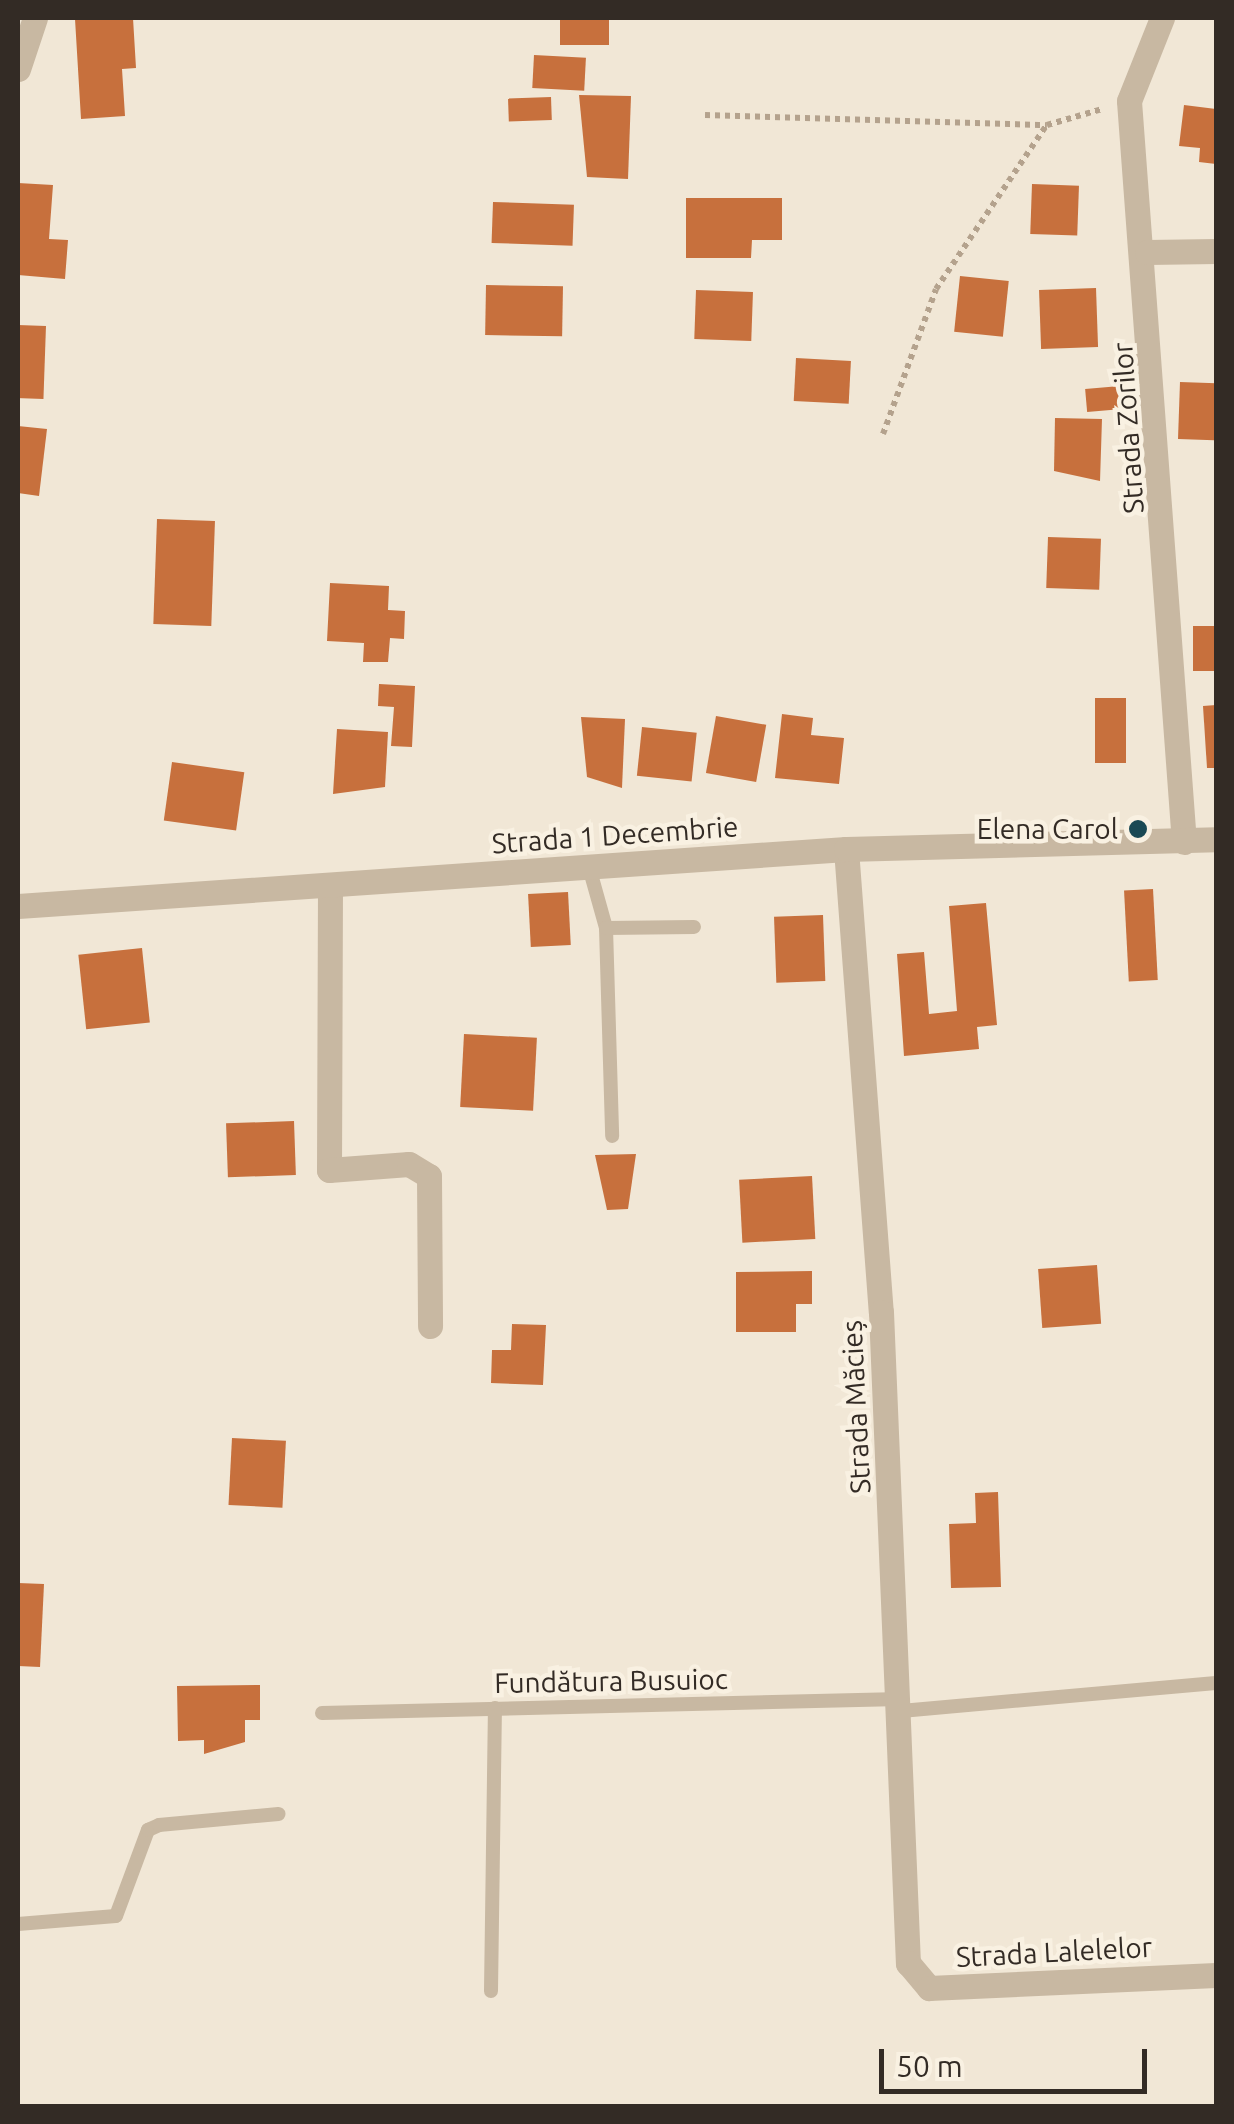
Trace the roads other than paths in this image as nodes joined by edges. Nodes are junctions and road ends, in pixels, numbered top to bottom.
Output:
1 (35, 18) edge
2 (1162, 18) edge
3 (18, 70) edge
4 (1216, 251) edge
5 (1147, 252) junction
6 (1216, 840) edge
7 (1184, 842) junction
8 (846, 849) junction
9 (589, 867) junction
10 (330, 886) junction
11 (18, 906) edge
12 (694, 927) dead end
13 (606, 928) junction
14 (612, 1136) dead end
15 (430, 1326) dead end
16 (1216, 1683) edge
17 (900, 1705) junction
18 (495, 1708) junction
19 (322, 1713) dead end
20 (278, 1814) dead end
21 (18, 1924) edge
22 (908, 1963) joint
23 (1216, 1975) edge
24 (492, 1990) dead end

1 - 3 street
2 - 5 street, Strada Zorilor
4 - 5 street
5 - 7 street, Strada Zorilor
6 - 7 street, Strada 1 Decembrie
7 - 8 street, Strada 1 Decembrie
8 - 9 street, Strada 1 Decembrie
8 - 17 street, Strada Măcieș
9 - 10 street, Strada 1 Decembrie
9 - 13 lane
10 - 11 street, Strada 1 Decembrie
10 - 15 street
12 - 13 lane
13 - 14 lane
16 - 17 lane, Fundătura Busuioc
17 - 18 lane, Fundătura Busuioc
17 - 22 street, Strada Măcieș
18 - 19 lane, Fundătura Busuioc
18 - 24 lane
20 - 21 lane
22 - 23 street, Strada Lalelelor

